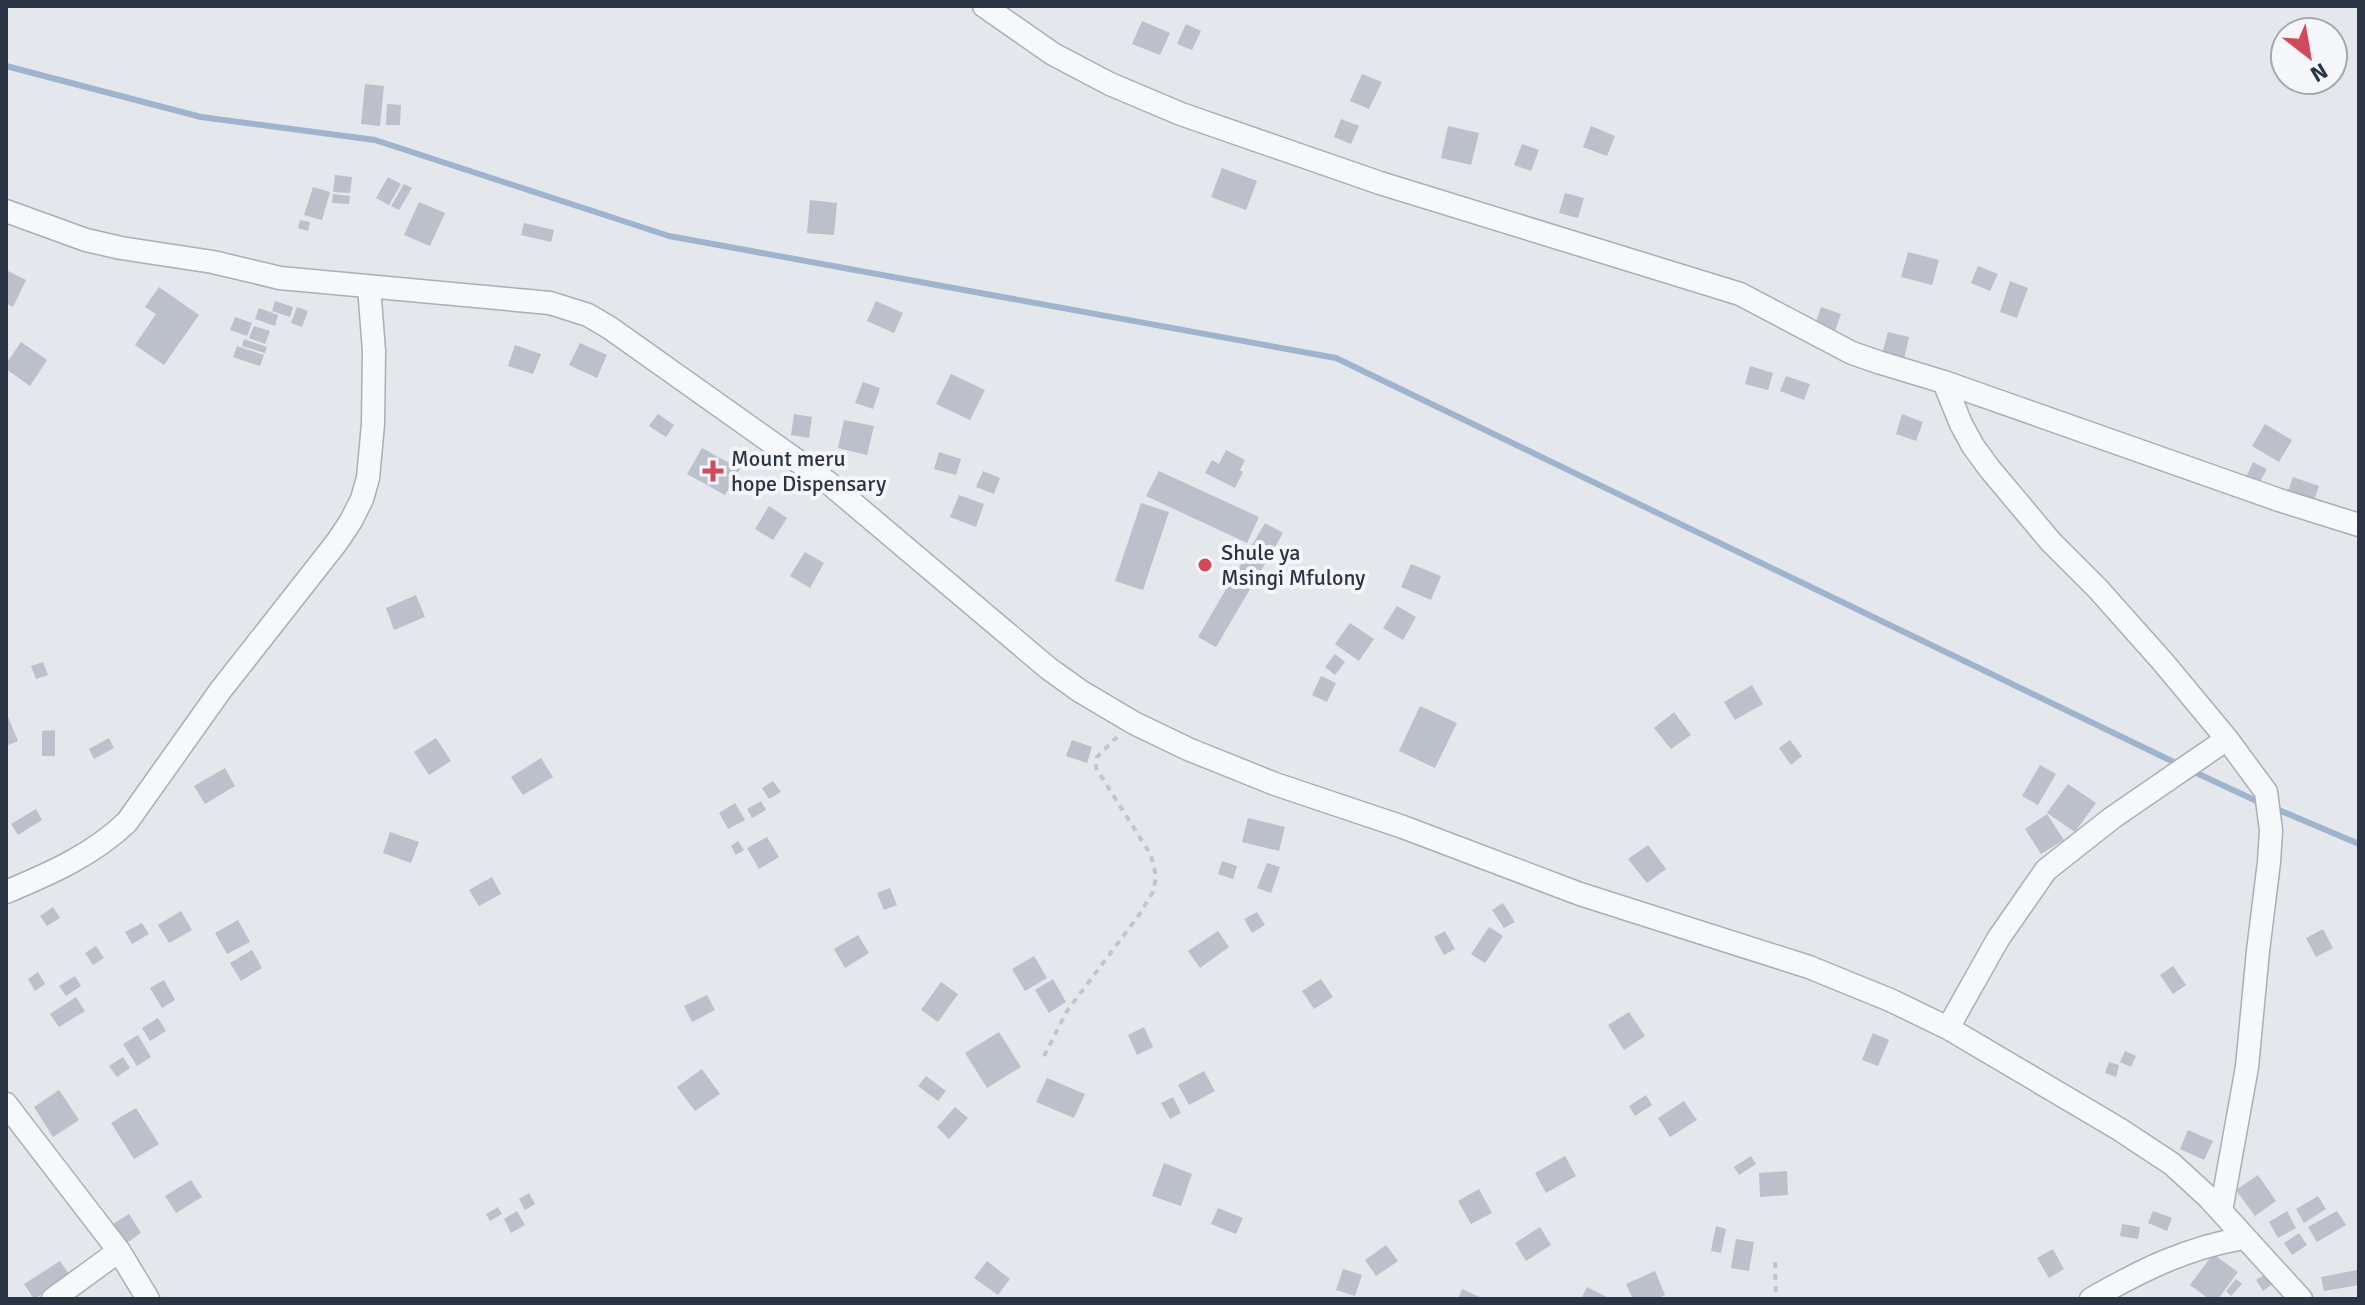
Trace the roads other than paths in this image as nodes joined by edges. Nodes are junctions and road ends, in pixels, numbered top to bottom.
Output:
1 (984, 6) edge
2 (6, 211) edge
3 (369, 287) junction
4 (1944, 382) junction
5 (2359, 525) edge
6 (2227, 739) junction
7 (6, 892) edge
8 (1948, 1028) junction
9 (6, 1104) edge
10 (2221, 1211) junction
11 (2244, 1238) junction
12 (119, 1251) junction
13 (53, 1299) edge
14 (148, 1299) edge
15 (2091, 1299) edge
16 (2301, 1299) edge

1 - 4 street
2 - 3 street
3 - 7 street
3 - 8 street
4 - 5 street
4 - 6 street
6 - 8 street
6 - 10 street
8 - 10 street
9 - 12 street
10 - 11 street
11 - 15 street
11 - 16 street
12 - 13 street
12 - 14 street

